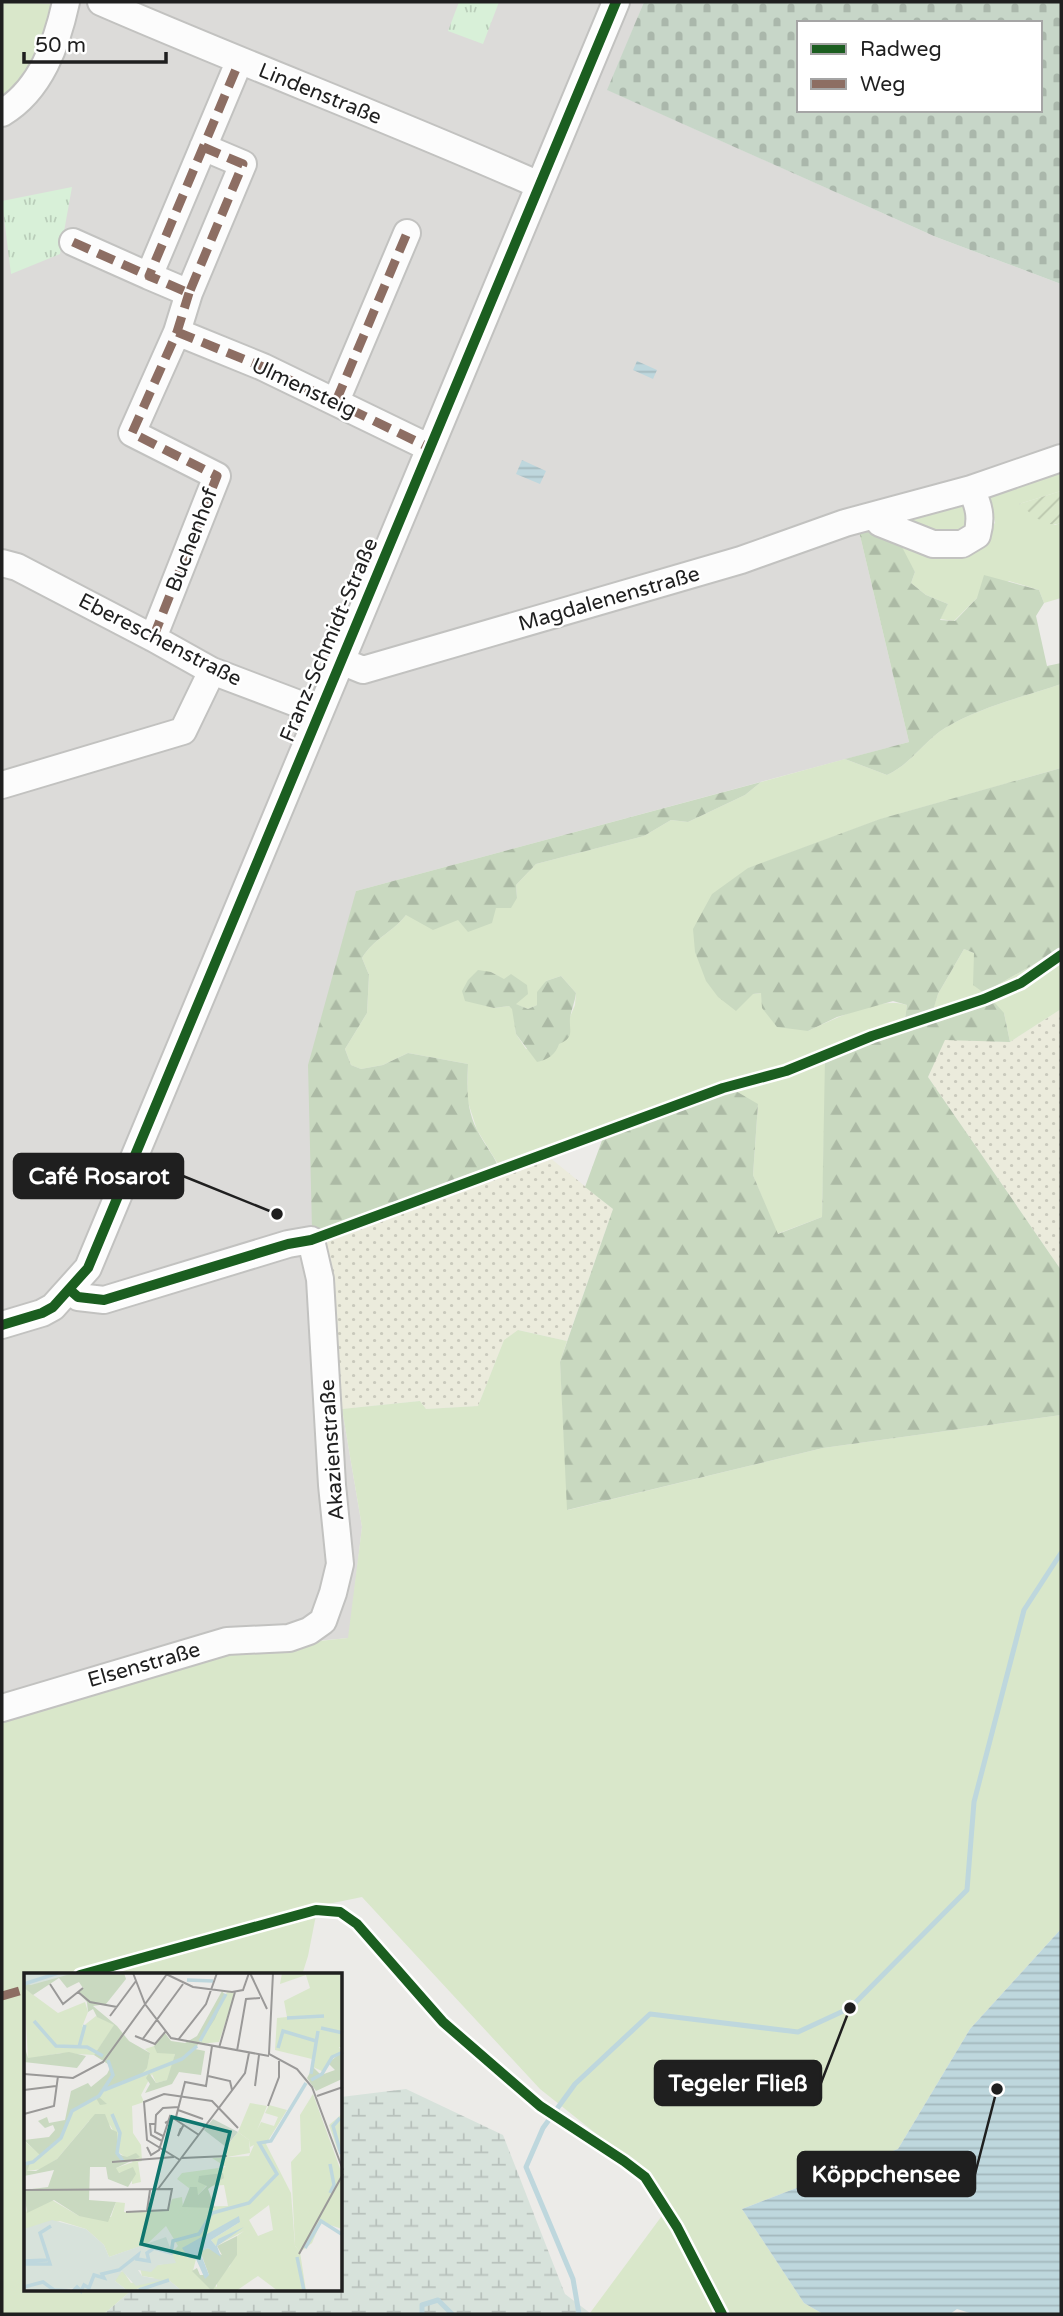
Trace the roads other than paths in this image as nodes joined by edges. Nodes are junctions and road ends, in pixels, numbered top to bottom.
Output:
1 (66, 2) edge
2 (101, 2) edge
3 (616, 2) edge
4 (239, 62) junction
5 (2, 113) edge
6 (203, 147) junction
7 (539, 185) junction
8 (407, 233) dead end
9 (73, 242) dead end
10 (149, 276) junction
11 (189, 293) junction
12 (177, 332) junction
13 (336, 401) junction
14 (430, 448) junction
15 (1061, 458) edge
16 (971, 489) junction
17 (875, 516) junction
18 (2, 563) edge
19 (153, 638) junction
20 (341, 661) junction
21 (212, 671) junction
22 (320, 712) junction
23 (2, 785) edge
24 (70, 1290) junction
25 (2, 1325) edge
26 (289, 1638) joint
27 (2, 1708) edge

1 - 5 street
2 - 4 street, Lindenstraße
3 - 7 street, Franz-Schmidt-Straße
4 - 6 street
4 - 7 street, Lindenstraße
6 - 10 street
6 - 11 street
7 - 14 street, Franz-Schmidt-Straße
8 - 13 street
9 - 10 street
10 - 11 street
11 - 12 street
12 - 13 street, Ulmensteig
12 - 19 street, Buchenhof
13 - 14 street, Ulmensteig
14 - 20 street, Franz-Schmidt-Straße
15 - 16 street, Magdalenenstraße
16 - 17 street, Magdalenenstraße
16 - 17 street
17 - 20 street, Magdalenenstraße
18 - 19 street, Ebereschenstraße
19 - 21 street, Ebereschenstraße
20 - 22 street, Franz-Schmidt-Straße
21 - 22 street, Ebereschenstraße
21 - 23 street
22 - 24 street, Franz-Schmidt-Straße
24 - 25 street, Franz-Schmidt-Straße
24 - 26 street, Akazienstraße
26 - 27 street, Elsenstraße

